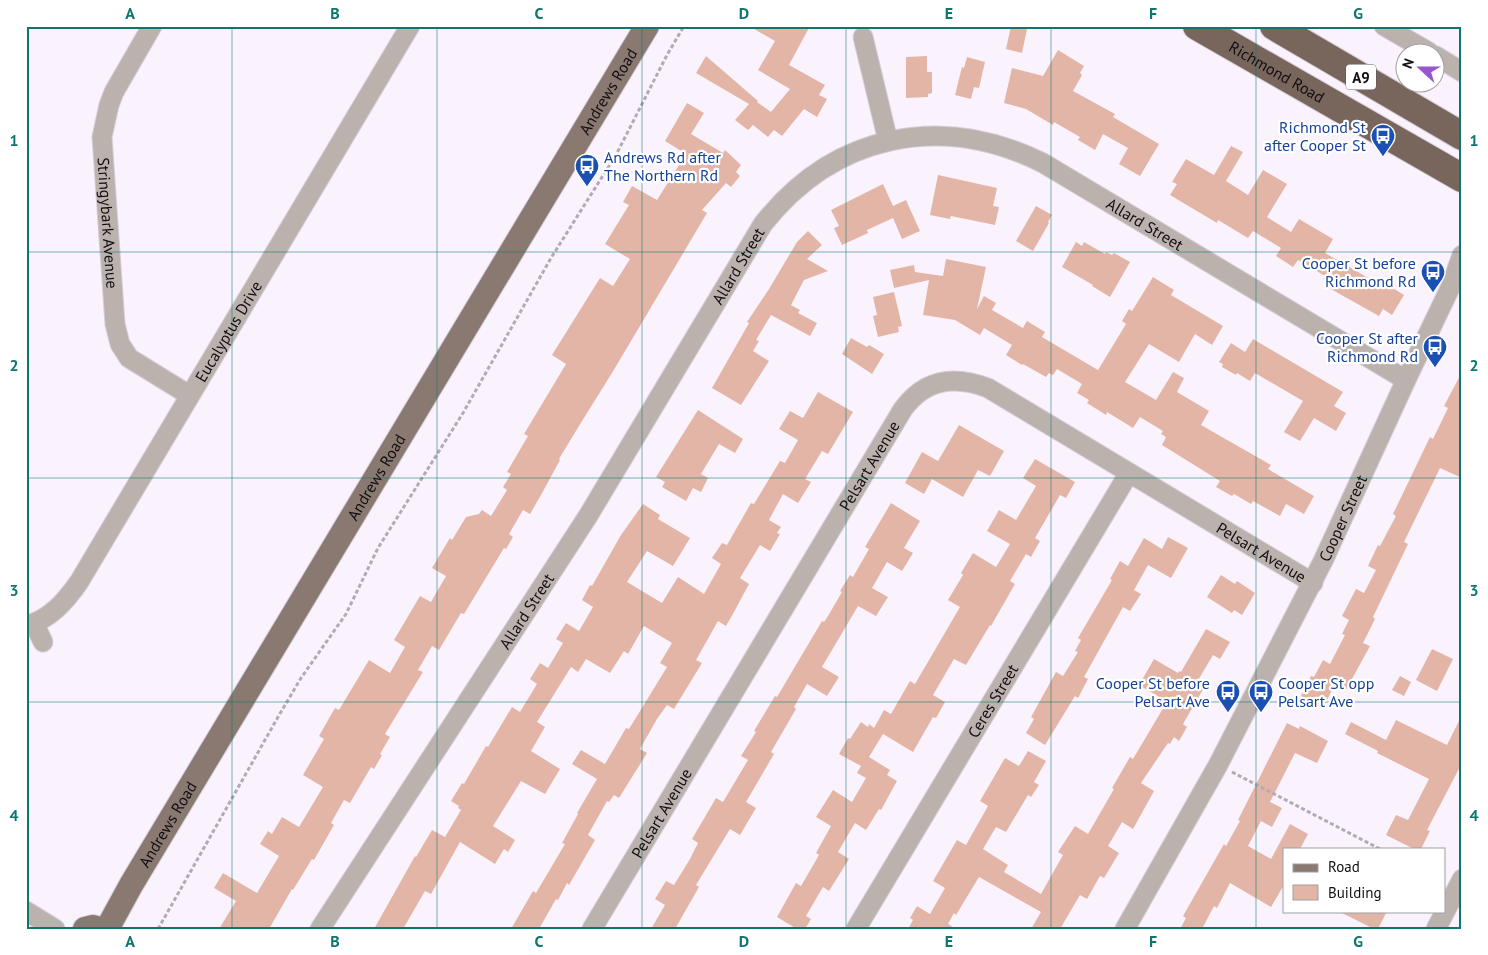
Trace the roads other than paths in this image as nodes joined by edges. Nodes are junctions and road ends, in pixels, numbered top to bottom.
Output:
1 (152, 26) edge
2 (410, 26) edge
3 (647, 26) edge
4 (1197, 26) edge
5 (1274, 26) edge
6 (1384, 26) edge
7 (863, 37) dead end
8 (1412, 42) edge
9 (1446, 62) edge
10 (1462, 72) edge
11 (1457, 135) edge
12 (888, 141) junction
13 (1462, 178) edge
14 (1462, 256) edge
15 (1456, 280) edge
16 (1406, 380) junction
17 (189, 395) junction
18 (1129, 473) junction
19 (1313, 582) junction
20 (30, 624) edge
21 (43, 642) dead end
22 (1462, 879) edge
23 (1446, 910) edge
24 (26, 911) edge
25 (1445, 912) edge
26 (55, 929) edge
27 (85, 929) edge
28 (99, 929) edge
29 (107, 929) edge
30 (320, 929) edge
31 (592, 929) edge
32 (856, 929) edge
33 (1125, 929) edge
34 (1436, 929) edge

1 - 17 street, Stringybark Avenue
2 - 17 street, Eucalyptus Drive
3 - 29 main road, Andrews Road
4 - 13 highway, Richmond Road / A9
5 - 11 highway, A9
6 - 8 street
7 - 12 street
9 - 10 street
12 - 16 street, Allard Street
12 - 30 street, Allard Street
14 - 15 street, Cooper Street
15 - 16 street, Cooper Street
16 - 19 street, Cooper Street
17 - 20 street, Eucalyptus Drive
18 - 19 street, Pelsart Avenue
18 - 31 street, Pelsart Avenue
18 - 32 street, Ceres Street
19 - 33 street, Cooper Street
20 - 21 street, Eucalyptus Drive
22 - 23 street
24 - 26 street
25 - 34 street
27 - 28 main road

